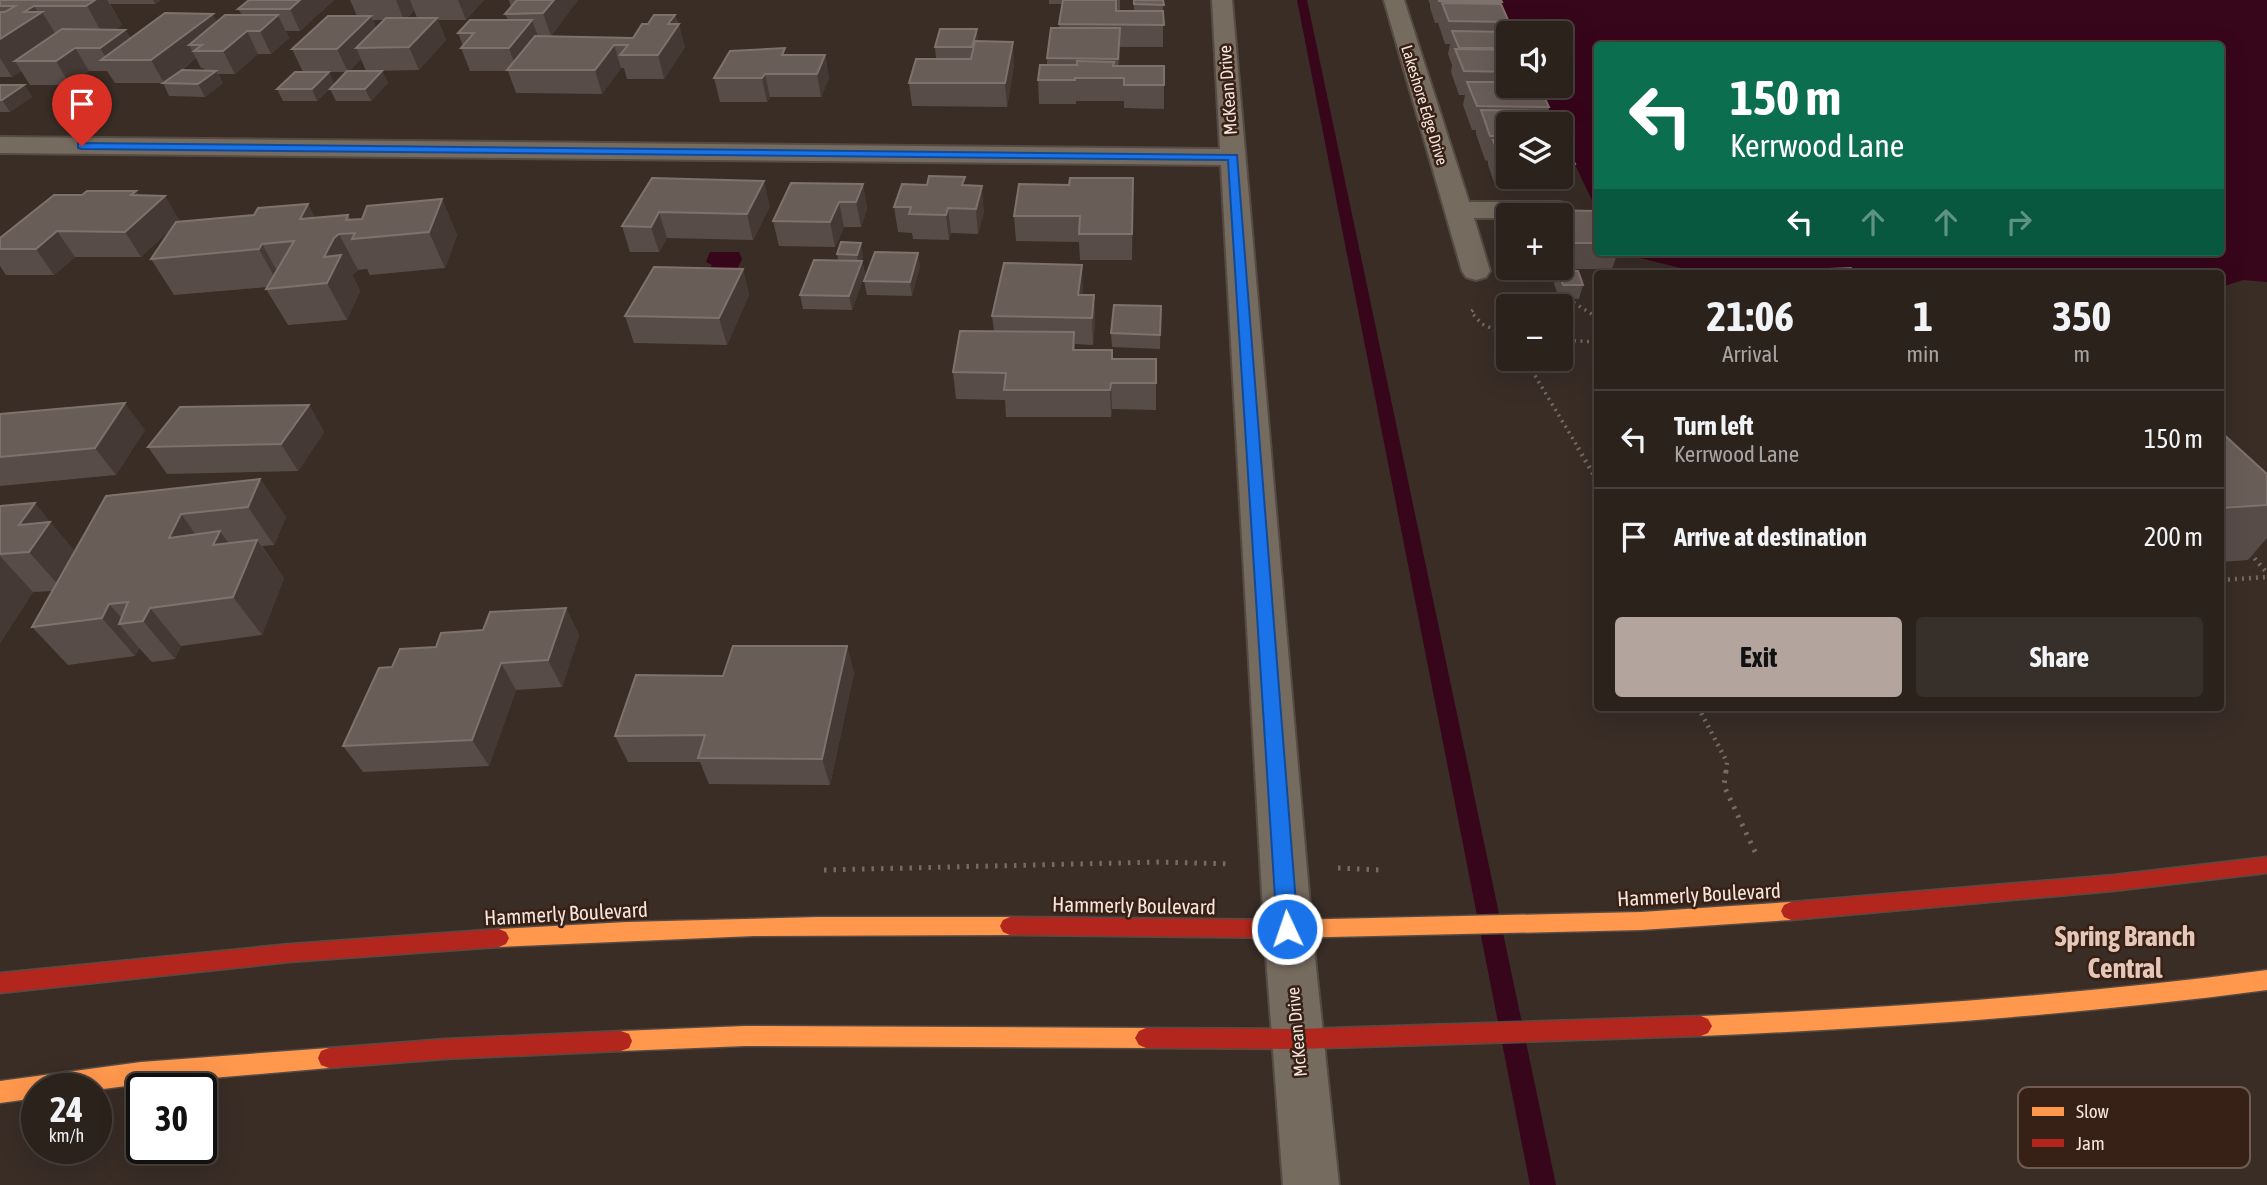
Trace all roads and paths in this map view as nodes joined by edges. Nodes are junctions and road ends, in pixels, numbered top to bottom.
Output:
1 (1222, 0) edge
2 (1394, 0) edge
3 (0, 145) edge
4 (1233, 157) junction
5 (1457, 210) junction
6 (1496, 210) edge
7 (1476, 271) dead end
8 (1481, 302) dead end
9 (1573, 302) edge
10 (1489, 304) dead end
11 (1496, 306) edge
12 (1594, 315) edge
13 (1496, 331) edge
14 (1573, 341) edge
15 (1594, 342) edge
16 (1532, 371) edge
17 (1594, 474) edge
18 (2244, 545) edge
19 (2267, 575) edge
20 (2224, 579) edge
21 (1700, 711) edge
22 (1757, 856) dead end
23 (2267, 865) edge
24 (1287, 929) junction
25 (2267, 980) edge
26 (0, 983) edge
27 (1298, 1038) junction
28 (0, 1092) edge
29 (1311, 1185) edge

1 - 4 street, McKean Drive
2 - 5 street, Lakeshore Edge Drive
3 - 4 street
4 - 24 street, McKean Drive
5 - 6 street
5 - 7 street, Lakeshore Edge Drive
8 - 13 path
9 - 12 path
10 - 11 path
14 - 15 path
16 - 17 path
18 - 19 path
19 - 20 path
21 - 22 path
23 - 24 main road, Hammerly Boulevard
24 - 26 main road, Hammerly Boulevard
24 - 27 street, McKean Drive
25 - 27 main road
27 - 28 main road
27 - 29 street, McKean Drive

